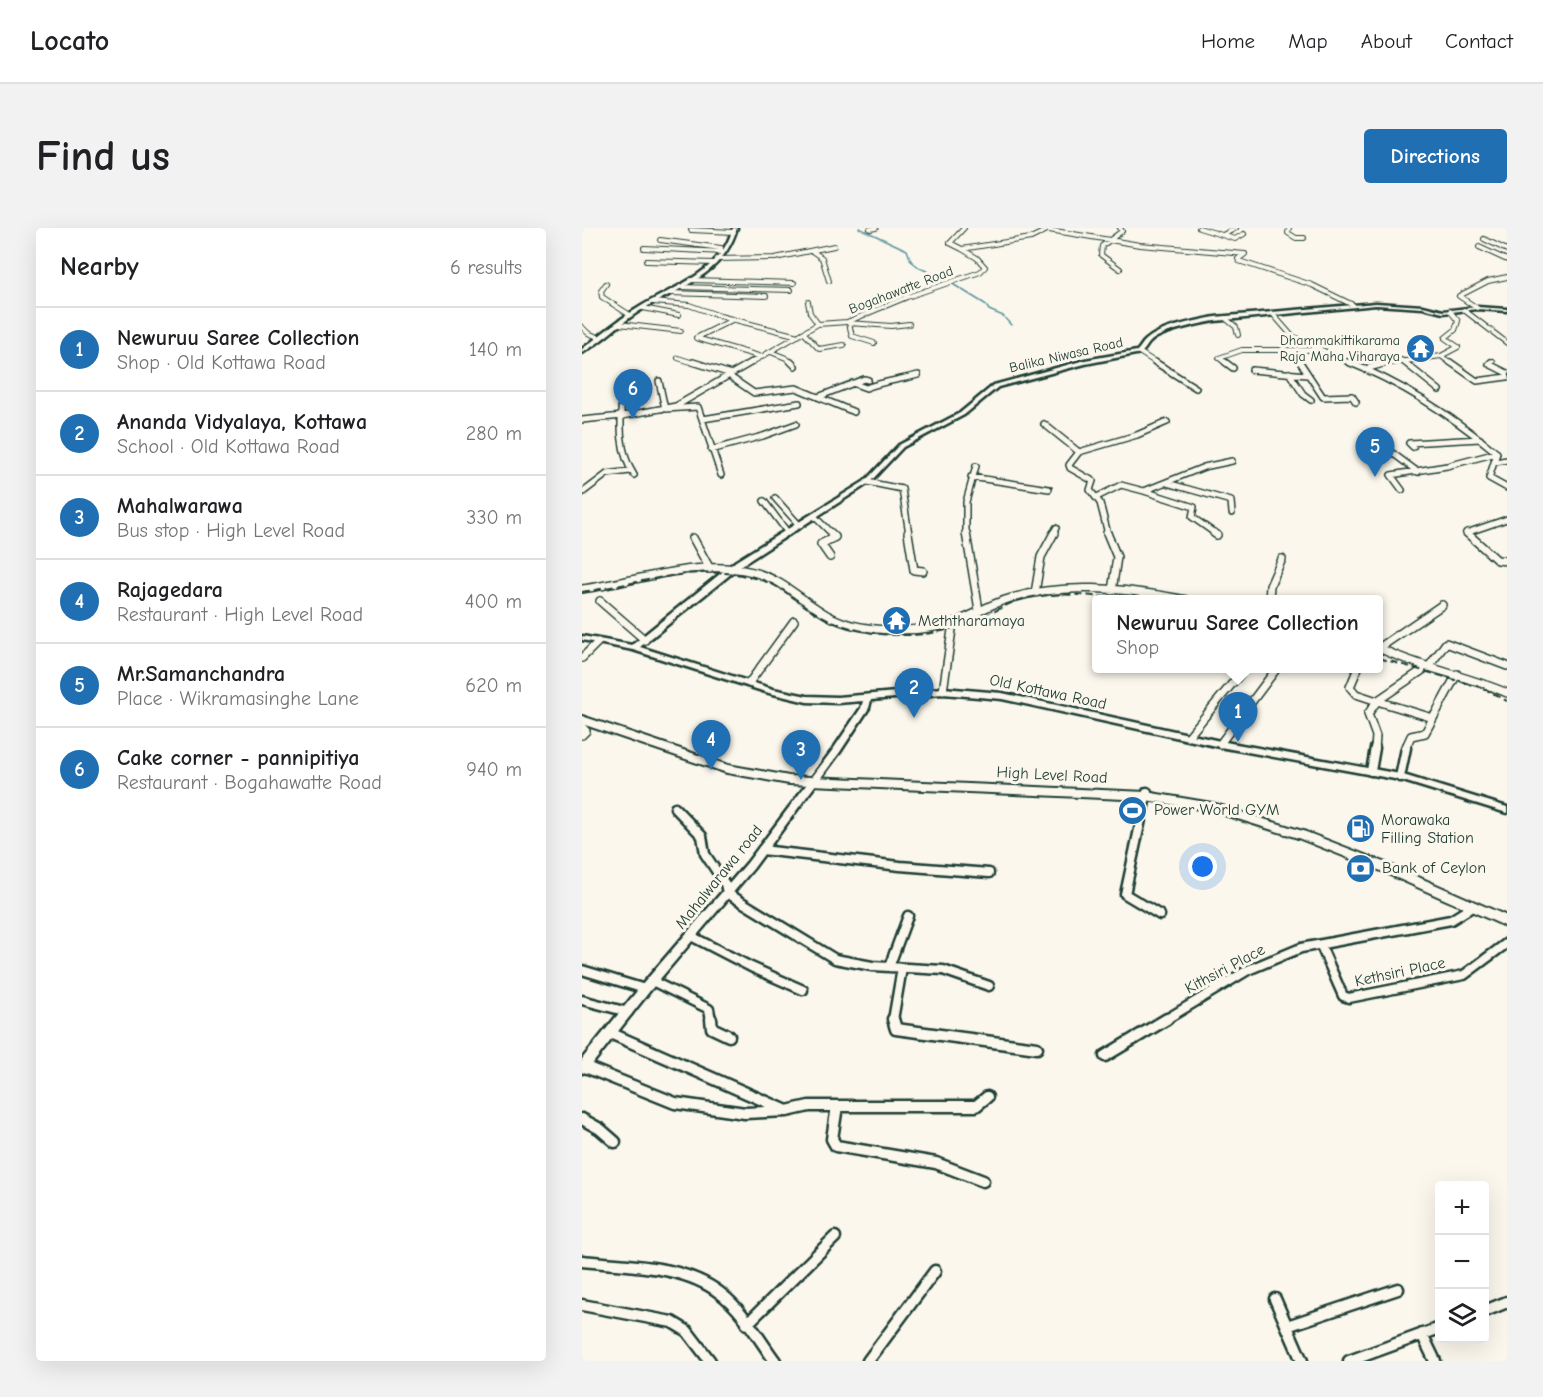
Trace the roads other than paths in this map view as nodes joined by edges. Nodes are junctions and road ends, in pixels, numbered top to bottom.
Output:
1 (876, 228) edge
2 (963, 228) edge
3 (1120, 228) edge
4 (1199, 228) edge
5 (1236, 228) edge
6 (1289, 228) edge
7 (870, 229) edge
8 (1050, 229) edge
9 (691, 230) dead end
10 (734, 230) edge
11 (1244, 234) dead end
12 (1223, 235) junction
13 (1304, 238) dead end
14 (1484, 239) dead end
15 (660, 240) dead end
16 (1107, 240) junction
17 (834, 246) dead end
18 (1479, 247) dead end
19 (644, 249) dead end
20 (962, 249) junction
21 (725, 250) junction
22 (1507, 250) edge
23 (812, 251) junction
24 (1507, 260) edge
25 (646, 261) dead end
26 (716, 261) junction
27 (1120, 269) dead end
28 (1507, 278) edge
29 (691, 280) junction
30 (829, 281) dead end
31 (606, 284) dead end
32 (794, 284) dead end
33 (680, 287) junction
34 (791, 290) dead end
35 (670, 292) junction
36 (766, 296) dead end
37 (653, 302) junction
38 (808, 302) dead end
39 (1353, 305) junction
40 (643, 308) junction
41 (1477, 308) junction
42 (1464, 310) junction
43 (1507, 310) edge
44 (1450, 311) junction
45 (1272, 313) junction
46 (630, 315) junction
47 (679, 315) dead end
48 (1226, 318) junction
49 (732, 320) junction
50 (848, 323) junction
51 (619, 324) junction
52 (818, 324) junction
53 (909, 324) dead end
54 (582, 327) edge
55 (681, 331) dead end
56 (804, 333) junction
57 (1238, 335) dead end
58 (798, 336) junction
59 (600, 338) junction
60 (874, 343) dead end
61 (1507, 343) edge
62 (844, 345) dead end
63 (1318, 350) junction
64 (582, 351) edge
65 (1294, 351) junction
66 (771, 352) junction
67 (1139, 352) junction
68 (1441, 356) junction
69 (762, 357) junction
70 (678, 358) dead end
71 (1401, 360) junction
72 (1493, 361) dead end
73 (795, 366) dead end
74 (1233, 368) dead end
75 (1365, 369) junction
76 (1252, 370) dead end
77 (1289, 373) junction
78 (731, 374) junction
79 (918, 375) dead end
80 (1307, 375) junction
81 (1507, 375) edge
82 (868, 380) dead end
83 (659, 381) dead end
84 (852, 383) junction
85 (622, 388) dead end
86 (1196, 388) dead end
87 (1439, 390) dead end
88 (818, 397) junction
89 (1311, 400) dead end
90 (1356, 402) dead end
91 (799, 403) dead end
92 (665, 409) junction
93 (854, 412) dead end
94 (622, 416) junction
95 (703, 419) junction
96 (582, 420) edge
97 (1167, 422) dead end
98 (796, 424) dead end
99 (1044, 424) dead end
100 (1480, 439) junction
101 (1413, 447) dead end
102 (711, 450) junction
103 (1079, 452) junction
104 (1391, 453) dead end
105 (1497, 453) junction
106 (1507, 460) edge
107 (1232, 461) dead end
108 (1495, 462) junction
109 (976, 466) dead end
110 (1421, 471) junction
111 (721, 475) dead end
112 (970, 477) junction
113 (867, 482) junction
114 (1166, 483) junction
115 (1507, 488) edge
116 (1049, 489) dead end
117 (1144, 490) junction
118 (1402, 490) dead end
119 (582, 493) edge
120 (1097, 497) junction
121 (776, 498) dead end
122 (764, 501) dead end
123 (1232, 513) dead end
124 (814, 516) junction
125 (1507, 519) edge
126 (800, 526) junction
127 (1056, 528) dead end
128 (788, 533) junction
129 (1217, 535) dead end
130 (693, 538) dead end
131 (830, 557) dead end
132 (1282, 559) dead end
133 (1507, 561) edge
134 (710, 569) junction
135 (731, 569) junction
136 (923, 571) dead end
137 (582, 589) edge
138 (1112, 591) junction
139 (1035, 593) junction
140 (1167, 595) edge
141 (1269, 595) edge
142 (600, 601) dead end
143 (1442, 605) dead end
144 (979, 610) junction
145 (794, 621) dead end
146 (953, 623) junction
147 (582, 638) edge
148 (645, 640) junction
149 (598, 642) junction
150 (1383, 645) edge
151 (634, 648) junction
152 (1383, 650) edge
153 (582, 658) edge
154 (1430, 665) junction
155 (1507, 666) edge
156 (1242, 673) edge
157 (1274, 673) edge
158 (1355, 673) edge
159 (1457, 674) junction
160 (749, 683) junction
161 (943, 691) junction
162 (1507, 693) edge
163 (868, 697) junction
164 (1377, 700) junction
165 (582, 714) edge
166 (1433, 718) junction
167 (582, 720) edge
168 (582, 727) edge
169 (582, 735) edge
170 (1188, 737) junction
171 (1220, 744) junction
172 (1371, 771) junction
173 (1400, 777) junction
174 (814, 780) junction
175 (1147, 794) junction
176 (675, 808) dead end
177 (1507, 810) edge
178 (762, 850) junction
179 (990, 873) dead end
180 (728, 893) junction
181 (1472, 907) junction
182 (1160, 915) dead end
183 (1507, 915) edge
184 (908, 916) dead end
185 (1507, 922) edge
186 (691, 936) junction
187 (1507, 943) edge
188 (1321, 946) junction
189 (890, 967) junction
190 (902, 968) junction
191 (582, 970) edge
192 (649, 985) junction
193 (989, 986) dead end
194 (803, 990) dead end
195 (582, 1000) edge
196 (628, 1012) junction
197 (610, 1033) junction
198 (729, 1036) dead end
199 (1037, 1048) dead end
200 (1105, 1056) dead end
201 (583, 1067) edge
202 (987, 1097) dead end
203 (837, 1106) junction
204 (787, 1111) junction
205 (582, 1119) edge
206 (615, 1142) dead end
207 (983, 1181) dead end
208 (835, 1237) dead end
209 (582, 1261) edge
210 (935, 1271) dead end
211 (1398, 1289) dead end
212 (1275, 1299) dead end
213 (1507, 1302) edge
214 (582, 1305) edge
215 (1489, 1309) edge
216 (747, 1324) junction
217 (1287, 1326) junction
218 (1435, 1330) edge
219 (1422, 1334) junction
220 (710, 1361) edge
221 (775, 1361) edge
222 (868, 1361) edge
223 (1302, 1361) edge
224 (1349, 1361) edge
225 (1435, 1361) edge

1 - 7 street
2 - 20 street
3 - 16 street
4 - 12 street
5 - 12 street
6 - 13 street
8 - 16 street
8 - 20 street, Bogahawatte Road
9 - 10 street
10 - 21 street
11 - 12 street
14 - 22 street
15 - 21 street
16 - 27 street
16 - 39 street
17 - 23 street
18 - 24 street
19 - 21 street
20 - 50 street, Bogahawatte Road
21 - 26 street
23 - 26 street
23 - 30 street
25 - 26 street
26 - 29 street
28 - 41 street
29 - 32 street
29 - 33 street
31 - 46 street
33 - 34 street
33 - 35 street
35 - 36 street
35 - 37 street
37 - 40 street
37 - 49 street
38 - 52 street
39 - 44 street, Balika Niwasa Road
39 - 45 street, Balika Niwasa Road
40 - 46 street
40 - 47 street
41 - 42 street, Balika Niwasa Road
41 - 43 street, Balika Niwasa Road
42 - 44 street, Balika Niwasa Road
42 - 61 street
44 - 68 street
45 - 48 street, Balika Niwasa Road
45 - 63 street
46 - 51 street
48 - 57 street
48 - 67 street, Balika Niwasa Road
49 - 58 street
49 - 69 street
50 - 52 street, Bogahawatte Road
50 - 53 street
50 - 60 street
51 - 55 street
51 - 59 street
52 - 56 street, Bogahawatte Road
54 - 59 street
56 - 58 street, Bogahawatte Road
56 - 62 street
58 - 66 street, Bogahawatte Road
59 - 64 street
63 - 65 street
63 - 75 street
65 - 74 street
65 - 80 street
66 - 69 street, Bogahawatte Road
66 - 73 street
67 - 86 street
67 - 113 street, Balika Niwasa Road
68 - 71 street
68 - 81 street
69 - 78 street, Bogahawatte Road
70 - 78 street
71 - 75 street
71 - 87 street
72 - 81 street
75 - 100 street
76 - 77 street
77 - 80 street
77 - 89 street
78 - 88 street
78 - 92 street, Bogahawatte Road
79 - 84 street
80 - 90 street
82 - 84 street
83 - 92 street
84 - 88 street
85 - 94 street
88 - 93 street
91 - 95 street
92 - 94 street, Bogahawatte Road
92 - 95 street
94 - 96 street, Bogahawatte Road
94 - 119 street
95 - 102 street
97 - 103 street
98 - 102 street
99 - 103 street
100 - 101 street
100 - 105 street
102 - 111 street
103 - 120 street
104 - 110 street
105 - 108 street
105 - 110 street
106 - 108 street
107 - 114 street
108 - 115 street
109 - 112 street
110 - 118 street
112 - 116 street
112 - 144 street
113 - 124 street, Balika Niwasa Road
113 - 136 street
114 - 117 street
114 - 123 street
117 - 120 street
117 - 129 street
120 - 138 street
121 - 126 street
122 - 128 street
124 - 126 street, Balika Niwasa Road
124 - 131 street
125 - 133 street
126 - 128 street, Balika Niwasa Road
127 - 139 street
128 - 135 street, Balika Niwasa Road
130 - 134 street
132 - 141 street
134 - 135 street
134 - 137 street
135 - 146 street
135 - 148 street, Balika Niwasa Road
138 - 139 street
138 - 140 street
139 - 144 street
142 - 148 street
143 - 150 street
144 - 146 street
145 - 160 street
146 - 161 street
147 - 149 street, Old Kottawa Road
148 - 151 street, Balika Niwasa Road
149 - 151 street, Old Kottawa Road
149 - 153 street
151 - 160 street, Old Kottawa Road
152 - 154 street
154 - 155 street
154 - 159 street
154 - 164 street
156 - 170 street
157 - 171 street
158 - 164 street
159 - 162 street
159 - 166 street
160 - 163 street, Old Kottawa Road
161 - 163 street, Old Kottawa Road
161 - 170 street, Old Kottawa Road
163 - 174 street, Mahalwarawa road
164 - 166 street
164 - 172 street
165 - 174 highway, High Level Road
166 - 173 street
167 - 174 highway, High Level Road
168 - 169 street
170 - 171 street, Old Kottawa Road
171 - 172 street, Old Kottawa Road
172 - 173 street, Old Kottawa Road
173 - 177 street, Old Kottawa Road
174 - 175 highway, High Level Road
174 - 178 street, Mahalwarawa road
175 - 181 highway, High Level Road
175 - 182 street
175 - 183 highway, High Level Road
176 - 180 street
178 - 179 street
178 - 180 street, Mahalwarawa road
180 - 186 street, Mahalwarawa road
180 - 189 street
181 - 185 highway, High Level Road
181 - 188 street, Kithsiri Place
184 - 189 street
186 - 192 street, Mahalwarawa road
186 - 194 street
187 - 188 street, Kethsiri Place
188 - 200 street, Kithsiri Place
189 - 190 street
190 - 193 street
190 - 199 street
191 - 192 street
192 - 196 street, Mahalwarawa road
192 - 198 street
195 - 196 street
196 - 197 street, Mahalwarawa road
197 - 201 street, Mahalwarawa road
197 - 204 street
201 - 204 street
202 - 203 street
203 - 204 street
203 - 207 street
205 - 206 street
208 - 216 street
209 - 216 street
210 - 222 street
211 - 217 street
212 - 217 street
213 - 215 street
214 - 220 street
216 - 221 street
217 - 223 street
218 - 219 street
219 - 224 street
219 - 225 street

